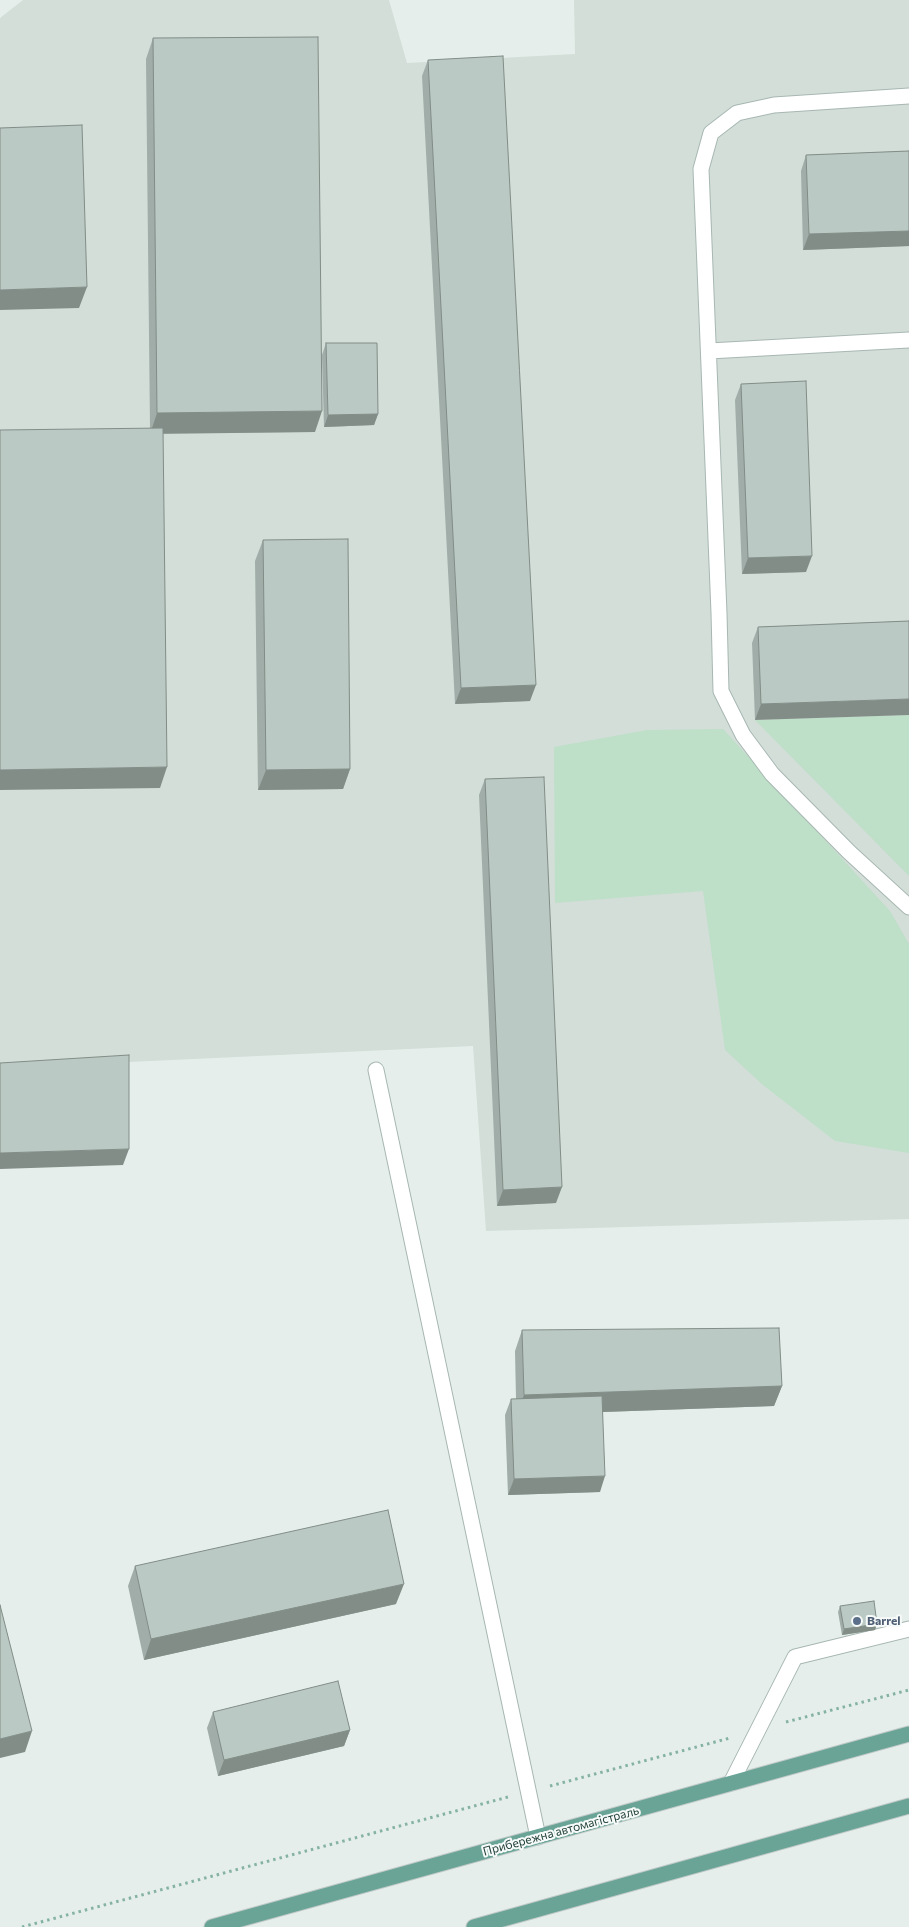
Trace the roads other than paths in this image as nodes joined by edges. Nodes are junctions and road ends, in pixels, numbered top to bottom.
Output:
1 (909, 96) edge
2 (909, 340) edge
3 (709, 351) junction
4 (909, 907) edge
5 (376, 1070) dead end
6 (909, 1629) edge
7 (909, 1734) edge
8 (731, 1783) junction
9 (909, 1806) edge
10 (538, 1837) junction
11 (212, 1927) edge
12 (474, 1927) edge

1 - 3 lane
2 - 3 lane
3 - 4 lane
5 - 10 lane
6 - 8 lane
7 - 8 main road, Прибережна автомагістраль
8 - 10 main road, Прибережна автомагістраль
9 - 12 main road
10 - 11 main road, Прибережна автомагістраль

